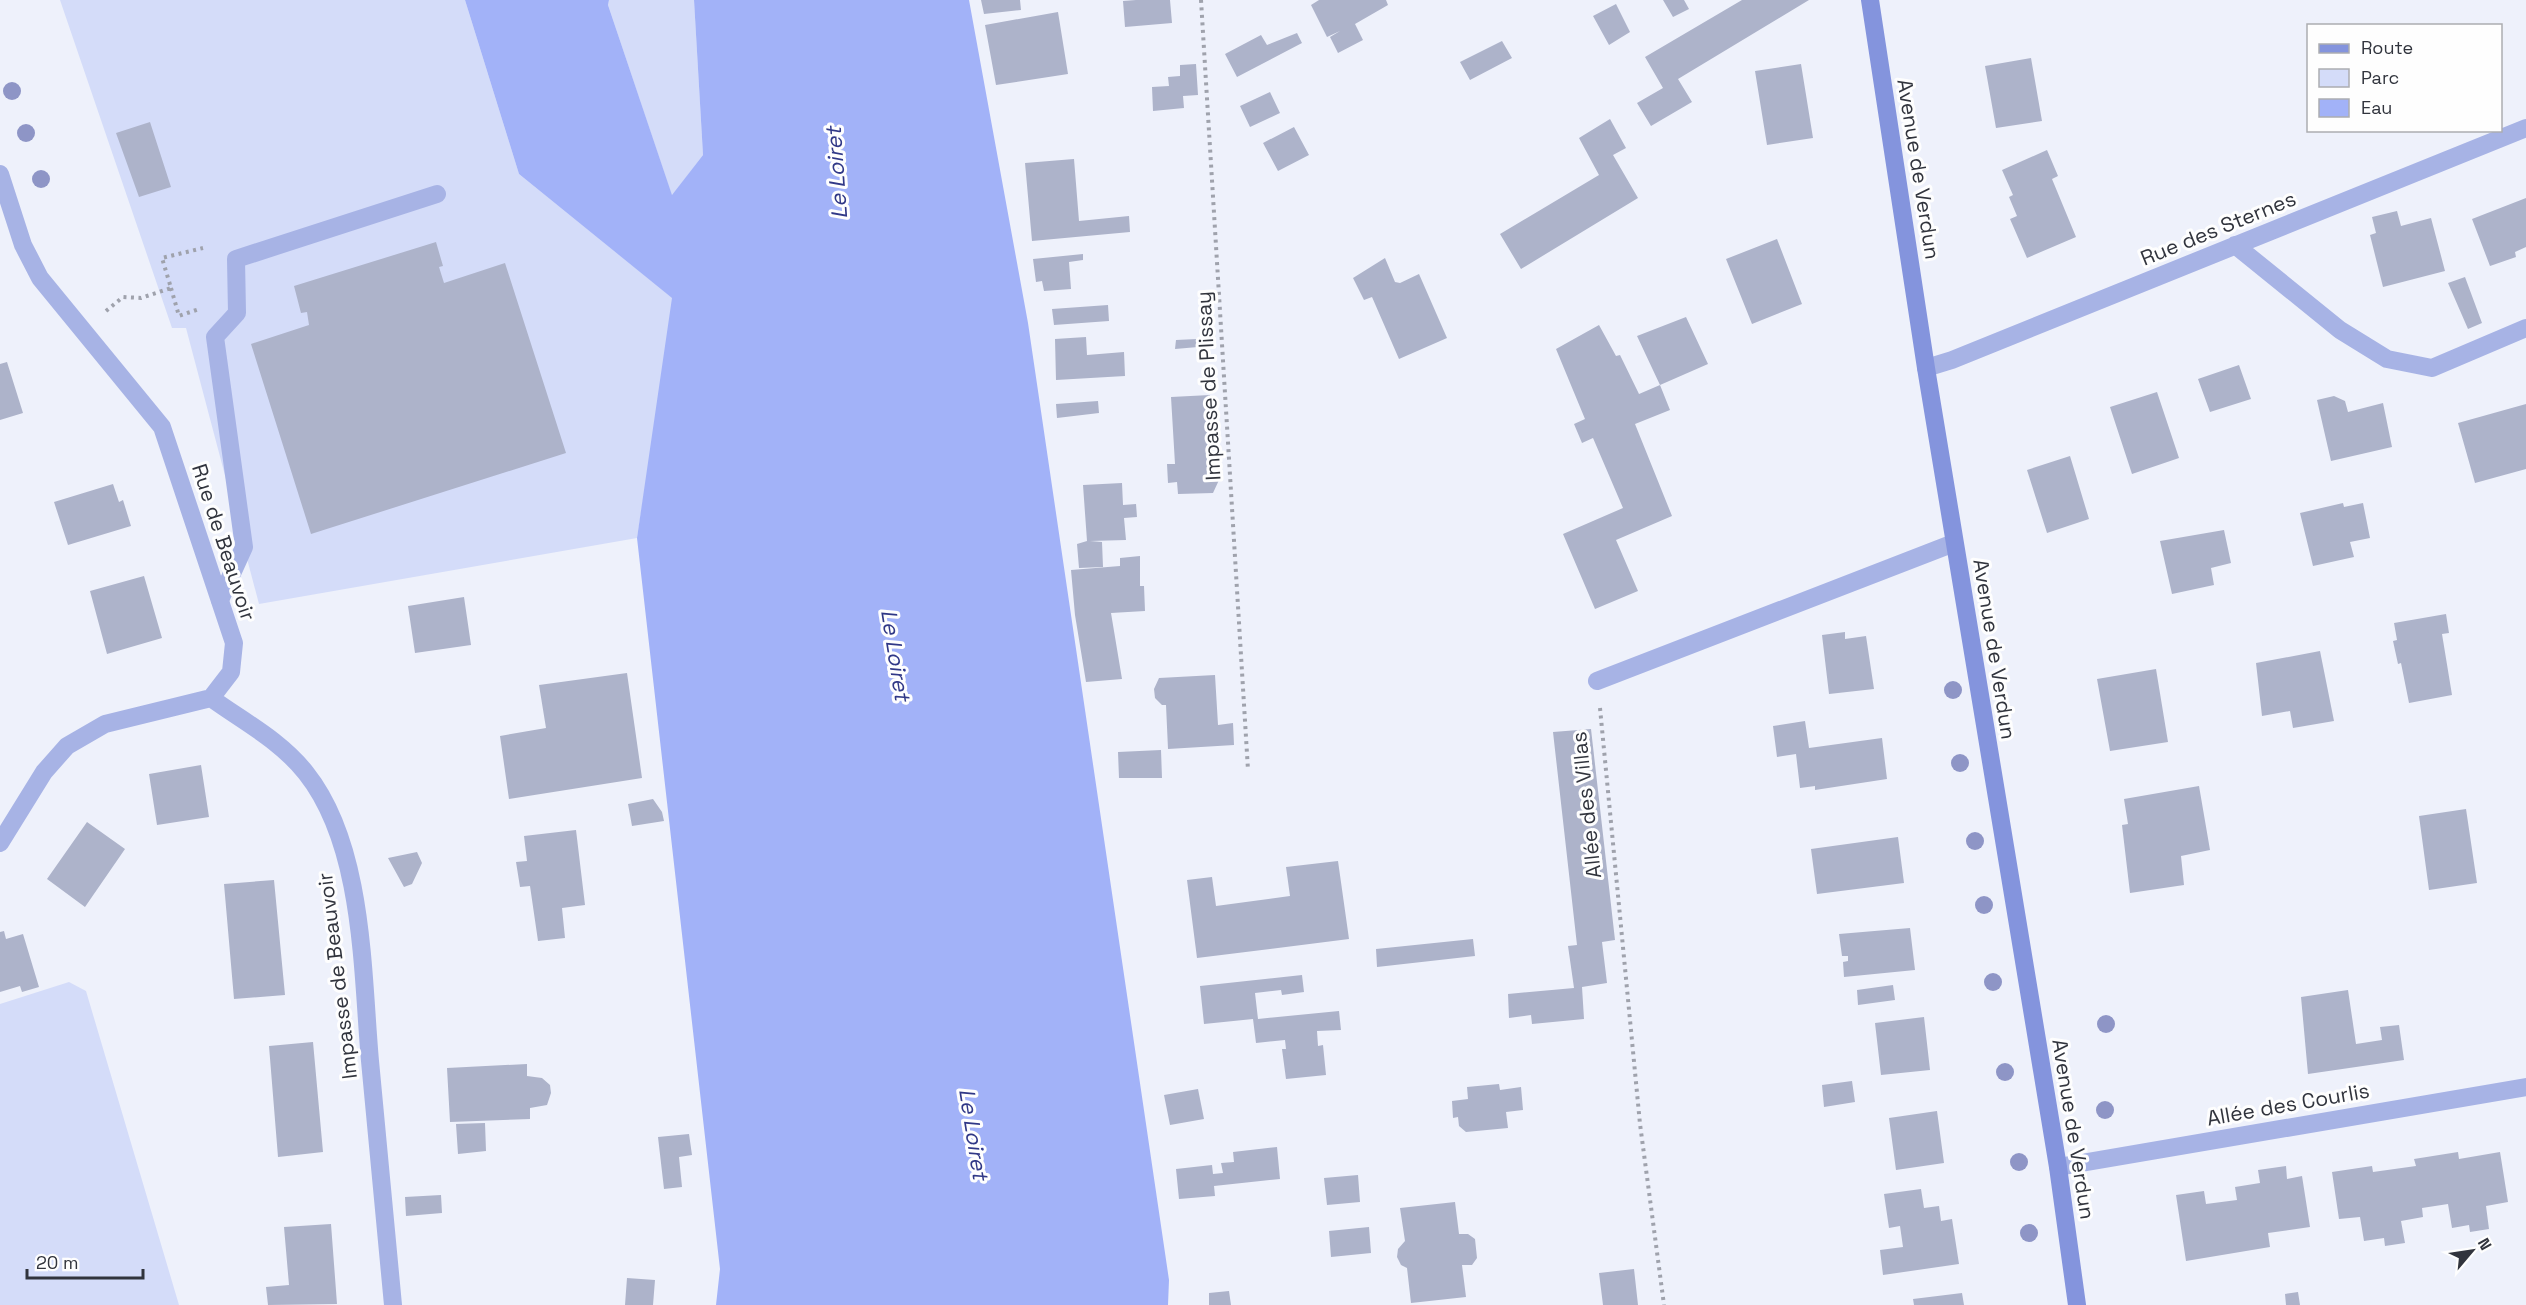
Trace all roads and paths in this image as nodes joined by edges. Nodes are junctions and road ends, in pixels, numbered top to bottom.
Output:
1 (1200, 0) edge
2 (1870, 0) edge
3 (2526, 128) edge
4 (0, 174) edge
5 (437, 194) dead end
6 (2235, 245) junction
7 (202, 248) dead end
8 (171, 288) junction
9 (237, 299) junction
10 (100, 315) dead end
11 (2526, 328) edge
12 (1926, 368) junction
13 (1954, 543) junction
14 (220, 600) junction
15 (1597, 681) joint
16 (211, 698) junction
17 (1248, 770) dead end
18 (0, 843) edge
19 (2526, 1087) edge
20 (2058, 1167) junction
21 (393, 1305) edge
22 (1664, 1305) edge
23 (2077, 1305) edge

1 - 17 path, Impasse de Plissay
2 - 12 street, Avenue de Verdun
3 - 6 street, Rue des Sternes
4 - 14 street, Rue de Beauvoir
5 - 9 street
6 - 11 street
6 - 12 street, Rue des Sternes
7 - 8 path
8 - 9 path
8 - 10 path
9 - 14 street
12 - 13 street, Avenue de Verdun
13 - 15 street
13 - 20 street, Avenue de Verdun
14 - 16 street, Rue de Beauvoir
15 - 22 path, Allée des Villas
16 - 18 street
16 - 21 street, Impasse de Beauvoir
19 - 20 street, Allée des Courlis
20 - 23 street, Avenue de Verdun

